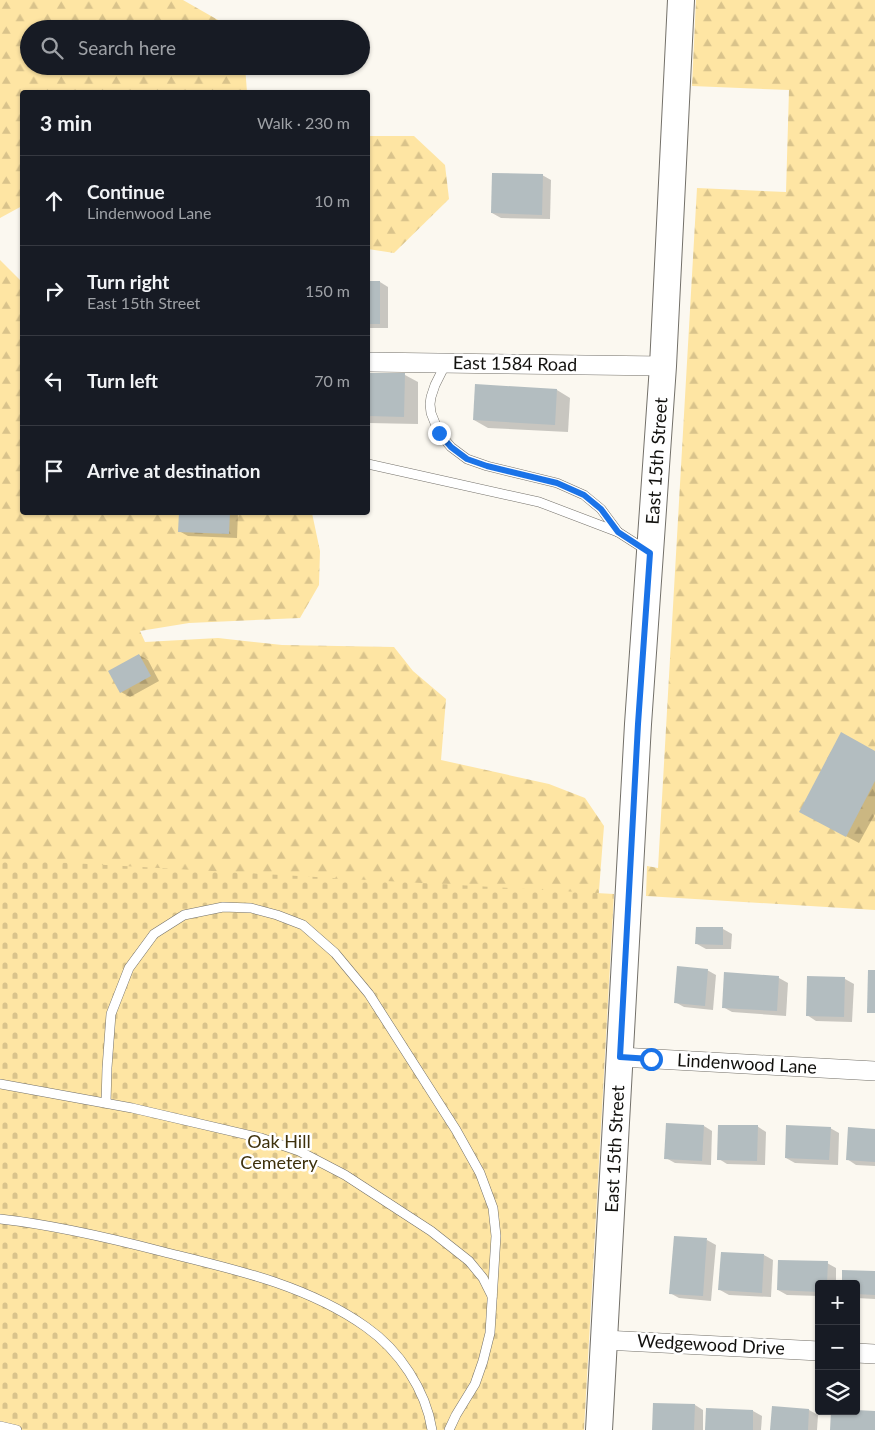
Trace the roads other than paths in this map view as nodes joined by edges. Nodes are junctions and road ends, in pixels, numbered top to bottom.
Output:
1 (681, 0) edge
2 (370, 362) edge
3 (446, 363) junction
4 (663, 366) junction
5 (370, 464) edge
6 (618, 532) junction
7 (650, 553) junction
8 (620, 1057) junction
9 (875, 1071) edge
10 (0, 1084) edge
11 (106, 1103) junction
12 (0, 1219) edge
13 (492, 1296) junction
14 (604, 1340) junction
15 (815, 1351) edge
16 (860, 1353) edge
17 (875, 1354) edge
18 (0, 1426) edge
19 (17, 1430) edge
20 (432, 1430) edge
21 (449, 1430) edge
22 (599, 1430) edge

1 - 4 main road, East 15th Street
2 - 3 street, East 1584 Road
3 - 4 street, East 1584 Road
3 - 6 lane
4 - 7 main road, East 15th Street
5 - 6 lane
6 - 7 lane
7 - 8 main road, East 15th Street
8 - 9 street, Lindenwood Lane
8 - 14 main road, East 15th Street
10 - 11 lane
11 - 13 lane
11 - 13 lane
12 - 20 lane
13 - 21 lane
14 - 15 street, Wedgewood Drive
14 - 22 main road, East 15th Street
16 - 17 street
18 - 19 lane

